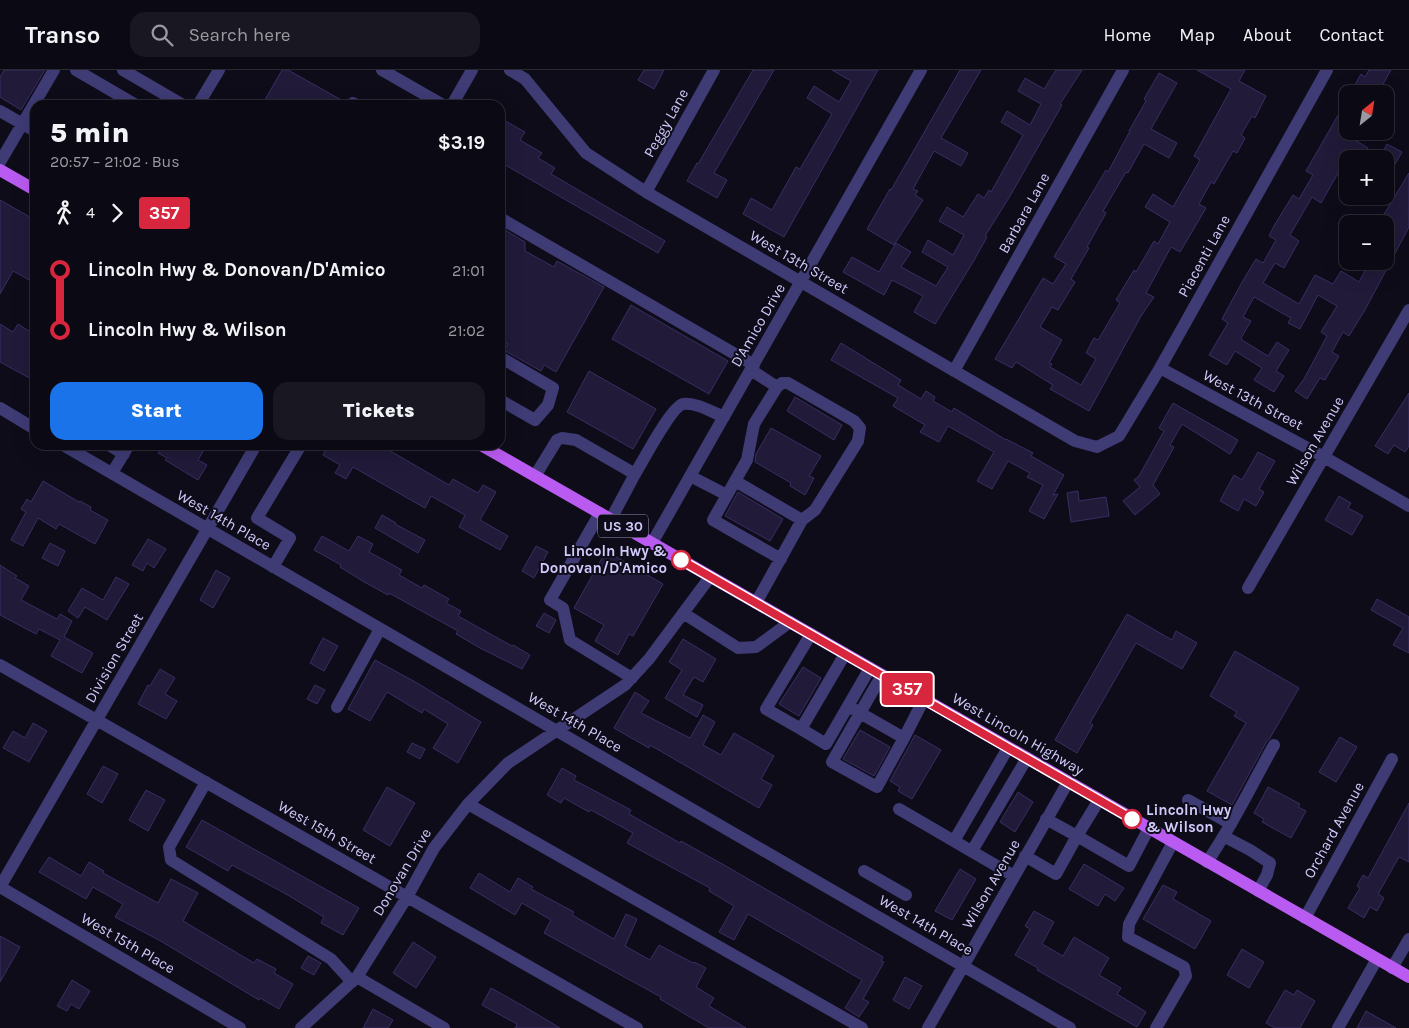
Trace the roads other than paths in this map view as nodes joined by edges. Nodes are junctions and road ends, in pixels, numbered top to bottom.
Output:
1 (54, 70) edge
2 (76, 70) edge
3 (123, 70) edge
4 (219, 70) edge
5 (382, 70) edge
6 (472, 70) edge
7 (510, 70) edge
8 (714, 70) edge
9 (921, 70) edge
10 (1123, 70) edge
11 (1327, 70) edge
12 (36, 100) edge
13 (127, 100) edge
14 (174, 100) edge
15 (201, 100) edge
16 (434, 100) edge
17 (455, 100) edge
18 (30, 110) edge
19 (0, 111) edge
20 (22, 123) junction
21 (30, 128) edge
22 (0, 162) edge
23 (0, 170) edge
24 (30, 187) edge
25 (646, 192) junction
26 (505, 221) edge
27 (801, 282) junction
28 (1409, 310) edge
29 (505, 361) edge
30 (752, 368) junction
31 (1160, 368) junction
32 (954, 371) junction
33 (777, 387) junction
34 (505, 403) edge
35 (0, 408) edge
36 (724, 418) junction
37 (30, 425) edge
38 (1098, 447) joint
39 (72, 450) edge
40 (126, 450) edge
41 (253, 450) edge
42 (294, 450) edge
43 (490, 450) edge
44 (1324, 457) junction
45 (112, 473) junction
46 (635, 474) junction
47 (535, 476) junction
48 (690, 476) junction
49 (735, 481) junction
50 (727, 495) junction
51 (1409, 506) edge
52 (606, 516) junction
53 (802, 520) junction
54 (207, 528) junction
55 (652, 543) junction
56 (781, 559) junction
57 (273, 567) junction
58 (710, 577) junction
59 (1248, 588) dead end
60 (756, 603) junction
61 (683, 614) junction
62 (790, 622) junction
63 (380, 629) junction
64 (811, 634) junction
65 (845, 654) junction
66 (0, 665) edge
67 (870, 668) junction
68 (882, 675) junction
69 (632, 678) junction
70 (924, 699) junction
71 (848, 706) junction
72 (337, 707) dead end
73 (860, 713) junction
74 (97, 720) junction
75 (801, 729) junction
76 (558, 731) junction
77 (904, 738) junction
78 (1274, 745) dead end
79 (1008, 748) junction
80 (1027, 758) junction
81 (1392, 758) dead end
82 (206, 782) junction
83 (1068, 782) junction
84 (1099, 800) junction
85 (1188, 800) dead end
86 (468, 804) junction
87 (898, 808) dead end
88 (1046, 819) junction
89 (1231, 824) junction
90 (1149, 828) junction
91 (1077, 836) junction
92 (1225, 837) junction
93 (954, 841) junction
94 (1173, 842) junction
95 (972, 851) junction
96 (1025, 856) junction
97 (1207, 862) junction
98 (864, 871) dead end
99 (1014, 876) junction
100 (0, 887) edge
101 (1258, 891) junction
102 (906, 895) dead end
103 (407, 897) junction
104 (1305, 918) junction
105 (1409, 939) edge
106 (1377, 959) junction
107 (963, 966) junction
108 (1392, 968) junction
109 (1409, 978) edge
110 (354, 979) junction
111 (240, 1028) edge
112 (301, 1028) edge
113 (444, 1028) edge
114 (637, 1028) edge
115 (862, 1028) edge
116 (928, 1028) edge
117 (1070, 1028) edge
118 (1156, 1028) edge
119 (1338, 1028) edge

1 - 12 street
2 - 13 street
3 - 14 street
4 - 15 street
5 - 16 street
6 - 17 street
7 - 25 street, West 13th Street
8 - 25 street, Peggy Lane
9 - 27 street, D'Amico Drive
10 - 32 street, Barbara Lane
11 - 31 street, Piacenti Lane
18 - 20 street
19 - 20 street
20 - 21 street
20 - 22 street
23 - 24 main road
25 - 27 street, West 13th Street
26 - 30 street
27 - 30 street, D'Amico Drive
27 - 32 street, West 13th Street
28 - 44 street, Wilson Avenue
29 - 34 street
30 - 33 street
30 - 36 street, D'Amico Drive
31 - 38 street, Piacenti Lane
31 - 44 street, West 13th Street
32 - 38 street, West 13th Street
33 - 49 street
33 - 53 street
35 - 37 street
36 - 46 street
36 - 48 street, D'Amico Drive
39 - 45 street, West 14th Place
40 - 45 street
41 - 54 street, Division Street
42 - 57 street
43 - 47 main road, West Lincoln Highway / US 30
44 - 51 street, West 13th Street
44 - 59 street, Wilson Avenue
45 - 54 street, West 14th Place
46 - 47 street
46 - 52 street
47 - 52 main road, West Lincoln Highway / US 30
48 - 50 street
48 - 55 street, D'Amico Drive
49 - 50 street
49 - 53 street
50 - 56 street
52 - 55 main road, West Lincoln Highway / US 30
52 - 69 street
53 - 56 street
54 - 57 street, West 14th Place
54 - 74 street, Division Street
55 - 58 main road, West Lincoln Highway / US 30
56 - 60 street
57 - 63 street, West 14th Place
58 - 60 main road, West Lincoln Highway / US 30
58 - 61 street, Donovan Drive
60 - 62 main road, West Lincoln Highway / US 30
61 - 62 street
61 - 69 street, Donovan Drive
62 - 64 main road, West Lincoln Highway / US 30
63 - 72 street
63 - 76 street, West 14th Place
64 - 65 main road, West Lincoln Highway / US 30
64 - 75 street
65 - 67 main road, West Lincoln Highway / US 30
65 - 75 street
66 - 74 street, West 15th Street
67 - 68 main road, West Lincoln Highway / US 30
67 - 71 street
68 - 70 main road, West Lincoln Highway / US 30
68 - 73 street
69 - 76 street, Donovan Drive
70 - 77 street
70 - 79 main road, West Lincoln Highway / US 30
71 - 73 street
71 - 75 street
73 - 77 street
73 - 77 street
74 - 82 street, West 15th Street
74 - 100 street, Division Street
76 - 86 street, Donovan Drive
76 - 107 street, West 14th Place
78 - 89 street
79 - 80 main road, West Lincoln Highway / US 30
79 - 93 street
80 - 83 main road, West Lincoln Highway / US 30
80 - 95 street
81 - 104 street, Orchard Avenue
82 - 103 street, West 15th Street
82 - 110 street
83 - 84 main road, West Lincoln Highway / US 30
83 - 88 street, Wilson Avenue
84 - 90 main road, West Lincoln Highway / US 30
84 - 91 street
85 - 89 street
86 - 103 street, Donovan Drive
86 - 115 street
87 - 93 street
88 - 91 street
88 - 96 street, Wilson Avenue
89 - 92 street
90 - 91 street
90 - 94 main road, West Lincoln Highway / US 30
91 - 96 street
92 - 97 street
92 - 101 street
93 - 95 street
94 - 97 main road, West Lincoln Highway / US 30
94 - 118 street
95 - 99 street
96 - 99 street, Wilson Avenue
97 - 101 main road, West Lincoln Highway / US 30
98 - 102 street
99 - 107 street, Wilson Avenue
100 - 111 street, West 15th Place
101 - 104 main road, West Lincoln Highway / US 30
103 - 110 street, Donovan Drive
103 - 114 street, West 15th Street
104 - 106 main road, West Lincoln Highway / US 30
105 - 108 street
106 - 108 main road, West Lincoln Highway / US 30
106 - 119 street
107 - 116 street, Wilson Avenue
107 - 117 street, West 14th Place
108 - 109 main road, West Lincoln Highway / US 30
110 - 112 street, Donovan Drive
110 - 113 street

